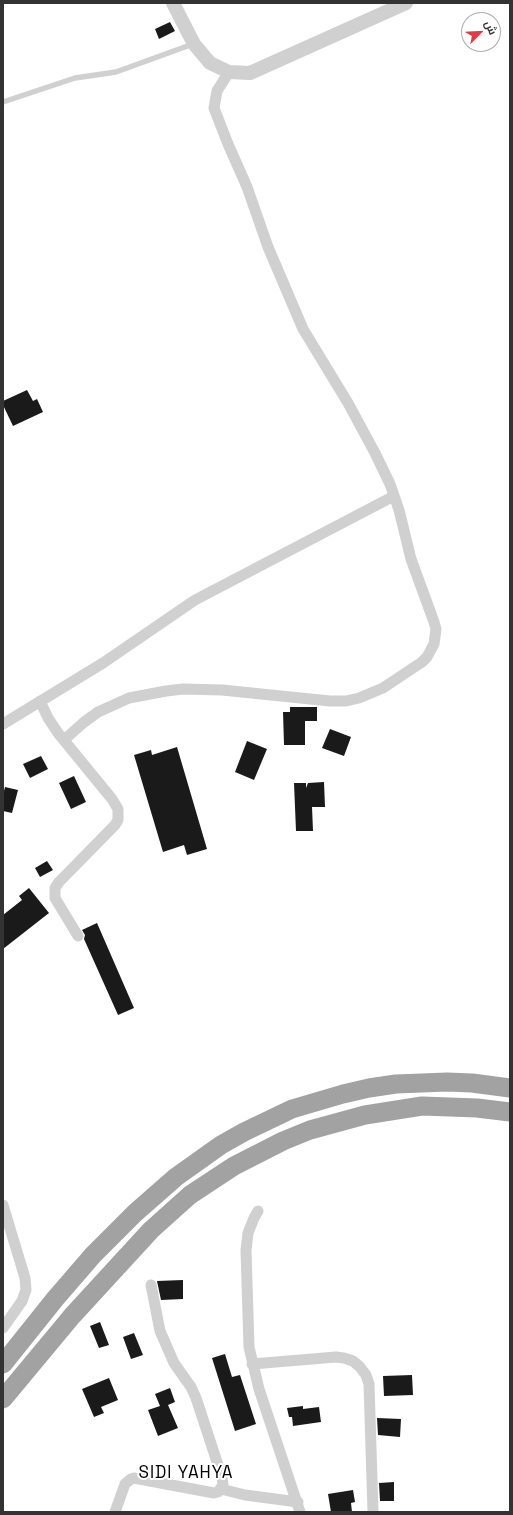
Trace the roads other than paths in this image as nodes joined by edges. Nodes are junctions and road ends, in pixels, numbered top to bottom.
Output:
1 (173, 3) edge
2 (406, 3) edge
3 (194, 44) junction
4 (229, 72) junction
5 (3, 102) edge
6 (394, 496) junction
7 (40, 701) junction
8 (3, 724) edge
9 (64, 740) junction
10 (78, 936) dead end
11 (510, 1088) edge
12 (510, 1112) edge
13 (3, 1205) edge
14 (258, 1211) dead end
15 (151, 1285) dead end
16 (3, 1328) edge
17 (3, 1364) edge
18 (252, 1364) junction
19 (3, 1399) edge
20 (221, 1489) junction
21 (299, 1507) edge
22 (115, 1512) edge
23 (373, 1512) edge

1 - 3 street
2 - 4 street
3 - 4 street
3 - 5 lane
4 - 6 street
6 - 7 street
6 - 9 street
7 - 8 street
7 - 9 street
9 - 10 street
11 - 17 highway
12 - 19 highway
13 - 16 street
14 - 18 street
15 - 20 street
18 - 21 street
18 - 23 street
20 - 21 street
20 - 22 street

